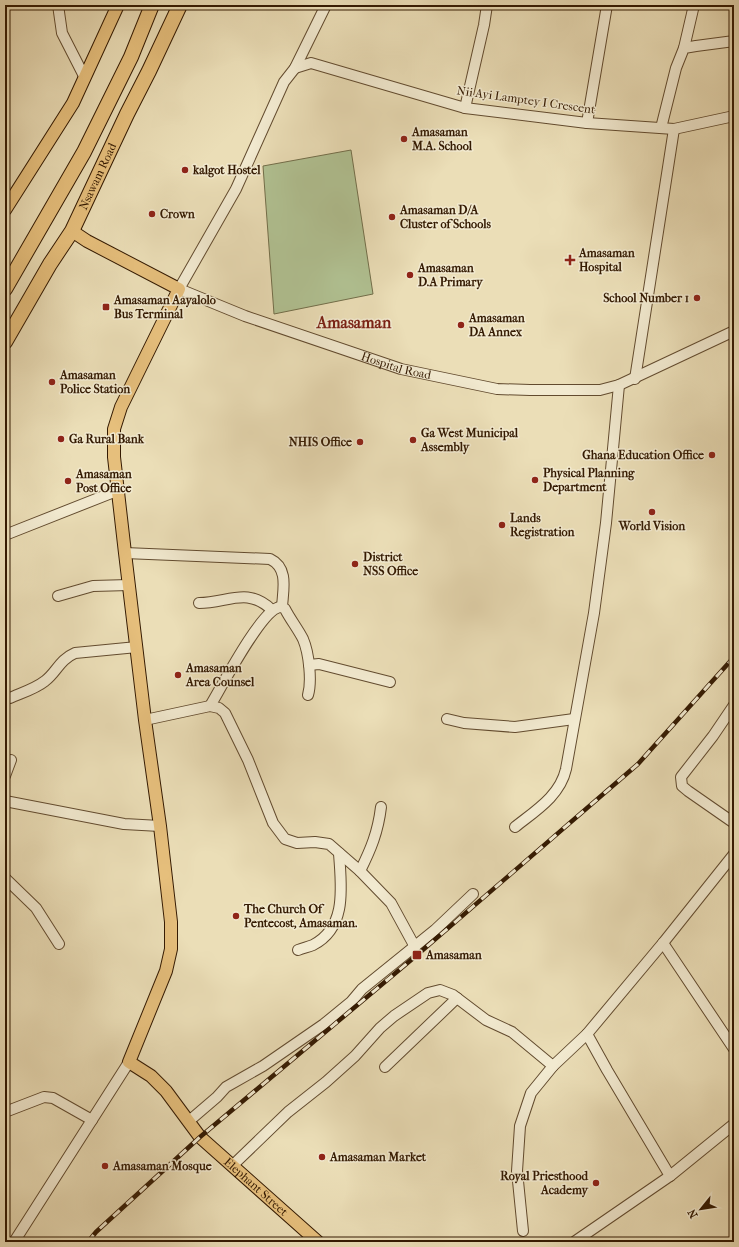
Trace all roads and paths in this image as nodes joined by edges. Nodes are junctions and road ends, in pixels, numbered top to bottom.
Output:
1 (58, 5) edge
2 (118, 5) edge
3 (152, 5) edge
4 (326, 5) edge
5 (487, 5) edge
6 (607, 5) edge
7 (694, 5) edge
8 (181, 8) edge
9 (734, 41) edge
10 (684, 48) junction
11 (295, 68) junction
12 (85, 78) junction
13 (465, 108) junction
14 (734, 116) edge
15 (587, 123) junction
16 (661, 128) junction
17 (674, 129) junction
18 (5, 210) edge
19 (72, 231) junction
20 (5, 289) edge
21 (180, 289) junction
22 (734, 331) edge
23 (5, 342) edge
24 (635, 379) junction
25 (619, 385) junction
26 (119, 490) junction
27 (5, 534) edge
28 (125, 553) junction
29 (129, 585) junction
30 (58, 596) dead end
31 (199, 603) dead end
32 (277, 609) junction
33 (136, 646) junction
34 (309, 665) junction
35 (390, 682) dead end
36 (308, 695) dead end
37 (10, 698) dead end
38 (734, 705) edge
39 (210, 706) junction
40 (447, 718) dead end
41 (574, 719) junction
42 (145, 720) junction
43 (11, 760) dead end
44 (5, 776) edge
45 (5, 801) edge
46 (381, 807) dead end
47 (734, 823) edge
48 (160, 826) junction
49 (515, 827) dead end
50 (339, 853) junction
51 (734, 854) edge
52 (360, 871) junction
53 (5, 878) edge
54 (473, 894) dead end
55 (663, 943) junction
56 (59, 944) dead end
57 (415, 947) junction
58 (298, 950) dead end
59 (457, 998) junction
60 (587, 1034) junction
61 (734, 1049) edge
62 (129, 1062) junction
63 (553, 1066) junction
64 (385, 1067) dead end
65 (5, 1112) edge
66 (92, 1120) junction
67 (189, 1121) junction
68 (734, 1124) edge
69 (232, 1166) junction
70 (670, 1176) junction
71 (523, 1231) dead end
72 (14, 1242) edge
73 (318, 1242) edge
74 (574, 1242) edge

1 - 12 street
2 - 12 main road
3 - 20 highway, Nsawam Road
4 - 11 street
5 - 13 street
6 - 15 street
7 - 10 street
8 - 19 highway, Nsawam Road
9 - 10 street
10 - 16 street
11 - 13 street, Nii Ayi Lamptey I Crescent
11 - 21 street
12 - 18 main road
13 - 15 street, Nii Ayi Lamptey I Crescent
14 - 17 street, Nii Ayi Lamptey I Crescent
15 - 16 street, Nii Ayi Lamptey I Crescent
16 - 17 street, Nii Ayi Lamptey I Crescent
17 - 24 street
19 - 21 main road, Hospital Road
19 - 23 highway, Nsawam Road
21 - 25 street, Hospital Road
21 - 26 main road
22 - 24 street, Hospital Road
24 - 25 street, Hospital Road
25 - 41 street
26 - 27 street
26 - 28 main road
28 - 29 main road
28 - 32 street
29 - 30 street
29 - 33 main road
31 - 32 street
32 - 34 street
32 - 39 street
33 - 37 street
33 - 42 main road
34 - 35 street
34 - 36 street
38 - 47 street
39 - 42 street
39 - 50 street
40 - 41 street
41 - 49 street
42 - 48 main road
43 - 44 street
45 - 48 street
46 - 52 street
48 - 62 main road
50 - 52 street
50 - 58 street
51 - 55 street
52 - 57 street
53 - 56 street
54 - 57 street
55 - 60 street
55 - 61 street
57 - 67 street
59 - 63 street
59 - 64 street
59 - 69 street
60 - 63 street
60 - 70 street
62 - 66 street
62 - 67 main road, Elephant Street
63 - 71 street
65 - 66 street
66 - 72 street
67 - 69 main road, Elephant Street
68 - 70 street
69 - 73 main road, Elephant Street
70 - 74 street

